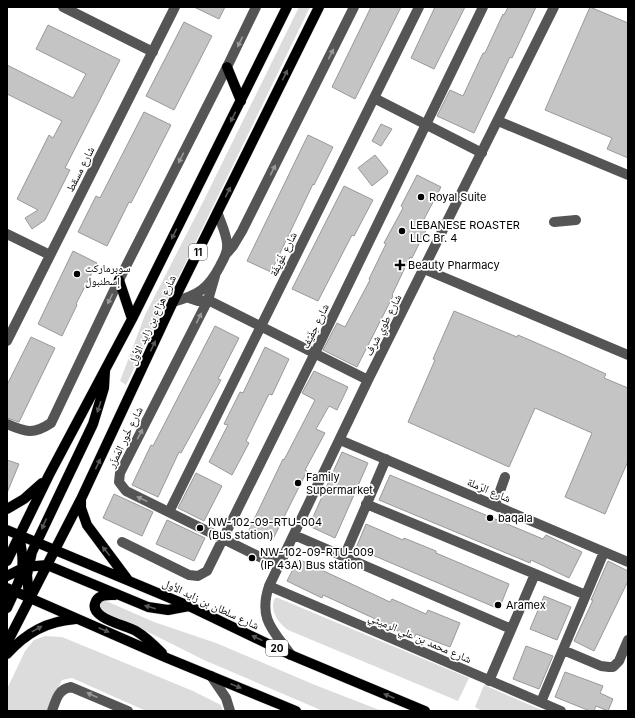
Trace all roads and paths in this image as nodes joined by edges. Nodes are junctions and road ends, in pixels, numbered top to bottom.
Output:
1 (63, 7) edge
2 (175, 7) edge
3 (256, 7) edge
4 (287, 7) edge
5 (319, 7) edge
6 (354, 7) edge
7 (419, 7) edge
8 (483, 7) edge
9 (554, 7) edge
10 (153, 52) junction
11 (227, 67) junction
12 (374, 98) junction
13 (241, 101) junction
14 (498, 121) junction
15 (426, 124) junction
16 (482, 153) junction
17 (628, 175) edge
18 (218, 214) junction
19 (576, 220) dead end
20 (554, 222) dead end
21 (7, 234) edge
22 (227, 253) junction
23 (50, 256) junction
24 (424, 269) junction
25 (215, 276) junction
26 (119, 280) junction
27 (189, 298) junction
28 (208, 300) junction
29 (174, 302) junction
30 (132, 319) junction
31 (260, 326) junction
32 (7, 341) edge
33 (315, 354) junction
34 (628, 355) edge
35 (105, 369) junction
36 (368, 380) junction
37 (7, 424) edge
38 (340, 440) junction
39 (386, 459) junction
40 (48, 475) junction
41 (505, 477) dead end
42 (81, 499) junction
43 (366, 504) junction
44 (494, 506) junction
45 (7, 509) edge
46 (169, 512) junction
47 (7, 530) edge
48 (294, 535) junction
49 (20, 536) junction
50 (223, 539) junction
51 (122, 542) dead end
52 (36, 543) junction
53 (54, 550) junction
54 (604, 552) junction
55 (344, 557) junction
56 (283, 558) junction
57 (264, 559) junction
58 (7, 561) edge
59 (628, 562) edge
60 (47, 564) junction
61 (25, 567) junction
62 (7, 569) edge
63 (535, 574) junction
64 (275, 575) junction
65 (7, 576) edge
66 (130, 581) junction
67 (269, 586) junction
68 (11, 590) edge
69 (119, 595) junction
70 (586, 595) junction
71 (30, 598) junction
72 (189, 606) junction
73 (7, 608) edge
74 (78, 619) junction
75 (511, 629) junction
76 (628, 640) edge
77 (7, 643) edge
78 (563, 650) junction
79 (7, 654) edge
80 (292, 655) junction
81 (168, 658) junction
82 (211, 676) junction
83 (489, 681) junction
84 (541, 702) junction
85 (52, 711) edge
86 (128, 711) edge
87 (230, 711) edge
88 (296, 711) edge
89 (425, 711) edge
90 (561, 711) edge

1 - 10 street
2 - 10 street, شارع مسقط
3 -> 11 street
4 - 13 main road, شارع هزاع بن زايد الأول
18 -> 5 main road, شارع هزاع بن زايد الأول / 11
22 -> 6 street
7 - 12 street, شارع غُوَيفَة
8 - 15 street, شارع حِفَيّف
9 - 14 street, شارع طوي شرف
10 - 23 street, شارع مسقط
11 - 13 main road
11 -> 26 street
12 - 15 street
12 - 31 street, شارع غُوَيفَة
13 -> 30 main road, شارع هزاع بن زايد الأول
14 - 16 street, شارع طوي شرف
14 - 17 street
15 - 16 street
15 - 33 street, شارع حِفَيّف
16 - 24 street, شارع طوي شرف
18 - 22 street
18 - 29 main road, شارع هزاع بن زايد الأول / 11
19 - 20 street
21 - 23 street
22 - 25 street
23 - 32 street, شارع مسقط
24 - 34 street
24 - 36 street, شارع طوي شرف
25 - 27 street
25 - 28 street, شارع خُور المَمزَر
26 - 30 main road
26 -> 37 street
27 - 28 street
27 - 29 street
28 - 31 street
46 -> 28 street, شارع خُور المَمزَر
42 -> 29 main road, شارع هزاع بن زايد الأول / 11
30 - 35 main road, شارع هزاع بن زايد الأول
31 - 33 street
31 - 46 street, شارع غُوَيفَة
33 - 36 street
33 - 50 street, شارع حِفَيّف
35 - 40 main road, شارع هزاع بن زايد الأول
35 -> 52 main road
36 - 38 street, شارع طوي شرف
38 - 39 street, شارع الرّملة
38 - 48 street, شارع طوي شرف
39 - 43 street
39 - 44 street, شارع الرّملة
40 - 45 main road
40 - 49 main road, شارع هزاع بن زايد الأول
41 - 44 street
42 - 53 main road, شارع هزاع بن زايد الأول / 11
66 -> 42 main road
43 - 55 street
43 - 63 street
44 - 54 street, شارع الرّملة
46 - 50 street, شارع خُور المَمزَر
47 - 49 main road, شارع سلطان بن زايد الأول / 20
48 - 55 street
48 - 56 street, شارع طوي شرف
49 - 52 main road, شارع سلطان بن زايد الأول / 20
49 - 58 main road, شارع هزاع بن زايد الأول
49 - 61 main road
50 - 51 street, شارع حِفَيّف
50 - 57 street, شارع خُور المَمزَر
52 - 53 main road, شارع سلطان بن زايد الأول / 20
52 - 61 main road
53 - 60 main road, شارع هزاع بن زايد الأول / 11
53 - 61 main road
53 - 66 main road, شارع سلطان بن زايد الأول / 20
54 - 59 street, شارع الرّملة
54 - 70 street
55 - 75 street
56 - 57 street, شارع خُور المَمزَر
56 - 64 street, شارع طوي شرف
57 - 64 street, شارع خُور المَمزَر
60 - 61 main road
60 - 69 main road
60 - 71 main road, شارع هزاع بن زايد الأول / 11
61 - 62 main road
61 - 65 main road
61 - 68 main road
61 - 71 main road
63 - 70 street
63 - 75 street
64 - 67 street, شارع طوي شرف
66 - 72 main road, شارع سلطان بن زايد الأول / 20
67 - 80 street, شارع طوي شرف
67 - 83 street, شارع محمد بن علي الرميثي
68 - 71 main road
68 - 73 main road
72 -> 69 main road
69 - 81 main road
70 - 78 street
71 - 74 main road
71 - 77 main road, شارع هزاع بن زايد الأول / 11
80 -> 72 main road, شارع سلطان بن زايد الأول / 20
79 -> 74 main road
74 -> 81 main road
75 - 83 street
76 - 78 street
78 - 84 street
89 -> 80 main road, شارع سلطان بن زايد الأول / 20
81 - 82 main road
82 - 87 street
82 -> 88 main road
83 - 84 street, شارع محمد بن علي الرميثي
84 - 90 street, شارع محمد بن علي الرميثي
86 -> 85 street

